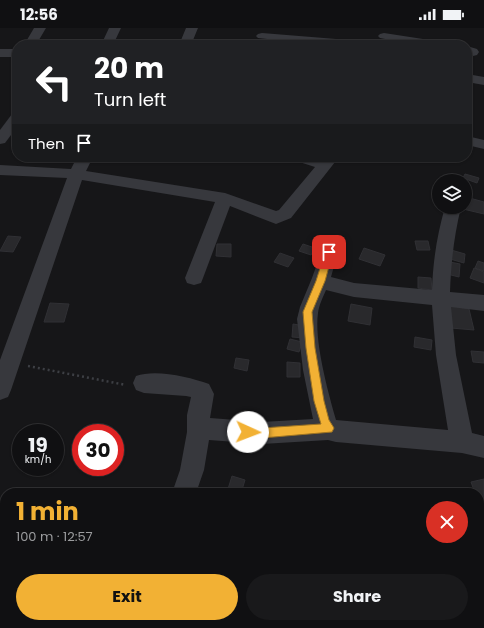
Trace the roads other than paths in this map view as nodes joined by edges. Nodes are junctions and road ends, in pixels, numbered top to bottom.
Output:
1 (40, 28) edge
2 (115, 28) edge
3 (192, 28) edge
4 (261, 36) edge
5 (385, 36) edge
6 (33, 40) edge
7 (109, 40) edge
8 (187, 40) edge
9 (305, 40) edge
10 (408, 40) edge
11 (0, 53) edge
12 (12, 53) edge
13 (472, 79) edge
14 (484, 81) edge
15 (12, 124) edge
16 (0, 140) edge
17 (472, 142) edge
18 (484, 144) edge
19 (82, 162) edge
20 (327, 162) edge
21 (0, 170) edge
22 (76, 174) junction
23 (225, 198) junction
24 (451, 214) edge
25 (329, 252) dead end
26 (194, 278) dead end
27 (320, 281) junction
28 (441, 298) junction
29 (484, 303) edge
30 (4, 364) edge
31 (144, 383) road end
32 (0, 390) edge
33 (328, 428) junction
34 (199, 432) junction
35 (462, 442) junction
36 (484, 447) edge
37 (186, 488) edge

1 - 6 street
2 - 7 street
3 - 8 street
4 - 9 street
5 - 10 street
11 - 12 street
13 - 14 street
15 - 16 street
17 - 18 street
19 - 22 street
20 - 23 street
21 - 22 street
22 - 23 street
22 - 30 street
23 - 26 street
24 - 28 street
25 - 27 street
27 - 28 street
27 - 33 street
28 - 29 street
28 - 35 street
30 - 32 street
31 - 34 street
33 - 34 street
33 - 35 street
34 - 37 street
35 - 36 street

